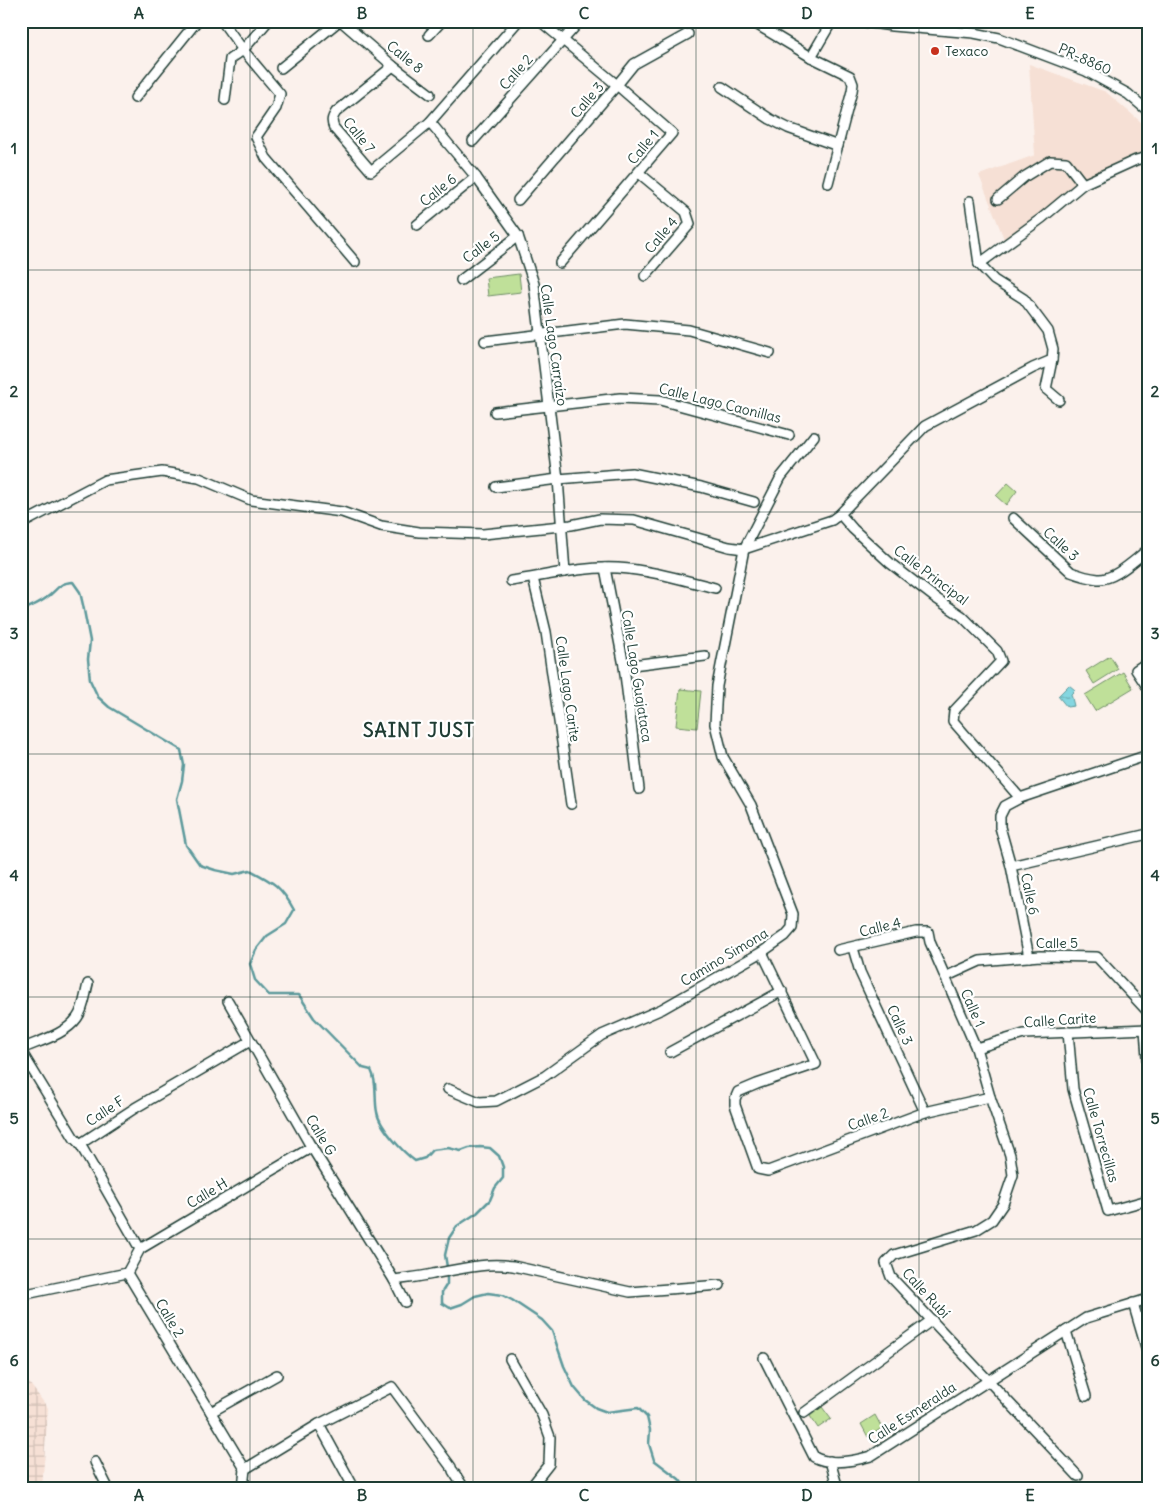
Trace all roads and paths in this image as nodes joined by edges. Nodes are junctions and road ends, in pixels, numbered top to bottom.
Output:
1 (197, 21) edge
2 (222, 21) edge
3 (268, 21) edge
4 (340, 21) edge
5 (442, 21) edge
6 (518, 21) edge
7 (540, 21) edge
8 (580, 21) edge
9 (751, 21) edge
10 (832, 21) edge
11 (858, 21) edge
12 (688, 34) dead end
13 (429, 35) dead end
14 (563, 40) junction
15 (243, 50) junction
16 (811, 57) junction
17 (394, 66) junction
18 (281, 68) dead end
19 (617, 86) junction
20 (722, 87) dead end
21 (430, 94) dead end
22 (135, 98) dead end
23 (225, 100) dead end
24 (1148, 111) edge
25 (430, 122) junction
26 (473, 141) dead end
27 (838, 146) junction
28 (1148, 157) edge
29 (639, 173) junction
30 (476, 177) junction
31 (828, 183) dead end
32 (1083, 184) junction
33 (998, 199) dead end
34 (518, 200) dead end
35 (970, 201) dead end
36 (417, 225) dead end
37 (518, 236) junction
38 (355, 262) dead end
39 (560, 262) dead end
40 (980, 264) junction
41 (645, 276) dead end
42 (461, 280) dead end
43 (540, 334) junction
44 (485, 340) dead end
45 (770, 353) dead end
46 (1052, 360) junction
47 (1059, 400) dead end
48 (549, 406) junction
49 (495, 412) dead end
50 (789, 435) dead end
51 (814, 436) dead end
52 (558, 479) junction
53 (496, 487) dead end
54 (754, 502) dead end
55 (840, 514) junction
56 (1013, 518) dead end
57 (21, 524) edge
58 (561, 526) junction
59 (744, 550) junction
60 (1148, 550) edge
61 (604, 568) junction
62 (565, 572) junction
63 (533, 578) junction
64 (511, 581) dead end
65 (715, 588) dead end
66 (705, 656) dead end
67 (1148, 662) edge
68 (624, 666) junction
69 (1148, 688) edge
70 (1148, 755) edge
71 (639, 789) dead end
72 (1020, 798) junction
73 (571, 804) dead end
74 (1148, 834) edge
75 (1010, 866) junction
76 (928, 932) joint
77 (853, 948) junction
78 (838, 950) dead end
79 (762, 952) junction
80 (1029, 957) junction
81 (945, 977) junction
82 (88, 984) dead end
83 (782, 991) junction
84 (228, 1001) dead end
85 (1148, 1012) edge
86 (1146, 1029) edge
87 (1068, 1032) junction
88 (250, 1041) junction
89 (976, 1048) junction
90 (21, 1050) edge
91 (670, 1052) dead end
92 (1148, 1071) edge
93 (448, 1089) dead end
94 (990, 1097) junction
95 (925, 1112) junction
96 (80, 1144) junction
97 (312, 1148) junction
98 (1144, 1201) edge
99 (140, 1249) junction
100 (127, 1273) junction
101 (394, 1280) junction
102 (720, 1286) dead end
103 (21, 1295) edge
104 (1148, 1299) edge
105 (405, 1302) dead end
106 (1133, 1303) junction
107 (932, 1320) junction
108 (1066, 1331) junction
109 (1148, 1354) edge
110 (764, 1358) dead end
111 (510, 1359) dead end
112 (278, 1375) dead end
113 (989, 1380) junction
114 (1086, 1396) dead end
115 (211, 1412) junction
116 (804, 1413) dead end
117 (319, 1424) junction
118 (830, 1461) junction
119 (95, 1462) dead end
120 (245, 1469) junction
121 (1078, 1476) dead end
122 (529, 1487) edge
123 (108, 1488) edge
124 (243, 1488) edge
125 (354, 1488) edge
126 (464, 1488) edge
127 (840, 1488) edge

1 - 22 street
2 - 15 street
3 - 15 street
4 - 17 street, Calle 8
4 - 18 street
5 - 13 street
6 - 25 street
7 - 14 street, Calle 1
8 - 14 street, Calle 2
9 - 16 street
10 - 16 street
11 - 24 street, PR-8860 / PR-8860
12 - 19 street, Calle 3
14 - 19 street, Calle 1
14 - 26 street, Calle 2
15 - 23 street
15 - 38 street
16 - 27 street
17 - 21 street, Calle 8
17 - 25 street, Calle 7
19 - 29 street, Calle 1
19 - 34 street, Calle 3
20 - 27 street
25 - 30 street, Calle Lago Carraízo
27 - 31 street
28 - 32 street
29 - 39 street, Calle 1
29 - 41 street, Calle 4
30 - 36 street, Calle 6
30 - 37 street, Calle Lago Carraízo
32 - 33 street
32 - 40 street
35 - 40 street
37 - 42 street, Calle 5
37 - 43 street, Calle Lago Carraízo
40 - 46 street
43 - 44 street
43 - 45 street
43 - 48 street, Calle Lago Carraízo
46 - 47 street
46 - 55 street
48 - 49 street, Calle Lago Caonillas
48 - 50 street, Calle Lago Caonillas
48 - 52 street, Calle Lago Carraízo
51 - 59 street, Camino Simona
52 - 53 street
52 - 54 street
52 - 58 street, Calle Lago Carraízo
55 - 59 street
55 - 72 street, Calle Principal
56 - 60 street, Calle 3
57 - 58 street
58 - 59 street
58 - 62 street, Calle Lago Carraízo
59 - 79 street, Camino Simona
61 - 62 street
61 - 65 street
61 - 68 street, Calle Lago Guajataca
62 - 63 street
63 - 64 street
63 - 73 street, Calle Lago Carite
66 - 68 street
67 - 69 street
68 - 71 street, Calle Lago Guajataca
70 - 72 street
72 - 75 street, Calle 6
74 - 75 street
75 - 80 street, Calle 6
76 - 77 street, Calle 4
76 - 81 street, Calle 1
77 - 78 street, Calle 4
77 - 95 street, Calle 3
79 - 83 street
79 - 93 street, Camino Simona
80 - 81 street, Calle 5
80 - 85 street, Calle 5
81 - 89 street, Calle 1
82 - 90 street
83 - 91 street
83 - 95 street, Calle 2
84 - 88 street, Calle G
86 - 87 street, Calle Carite
86 - 92 street
87 - 89 street, Calle Carite
87 - 98 street, Calle Torrecillas
88 - 96 street, Calle F
88 - 97 street, Calle G
89 - 94 street, Calle 1
90 - 96 street
94 - 95 street, Calle 2
94 - 107 street, Calle Rubí
96 - 99 street, Calle F
97 - 99 street, Calle H
97 - 101 street, Calle G
99 - 100 street
100 - 103 street
100 - 115 street, Calle 2
101 - 102 street
101 - 105 street, Calle G
104 - 106 street, Calle Esmeralda
106 - 108 street, Calle Esmeralda
106 - 109 street
107 - 113 street, Calle Rubí
107 - 116 street
108 - 113 street, Calle Esmeralda
108 - 114 street
110 - 118 street
111 - 122 street
112 - 115 street
113 - 118 street, Calle Esmeralda
113 - 121 street, Calle Rubí
115 - 120 street, Calle 2
117 - 120 street
117 - 125 street
117 - 126 street
118 - 127 street
119 - 123 street
120 - 124 street

